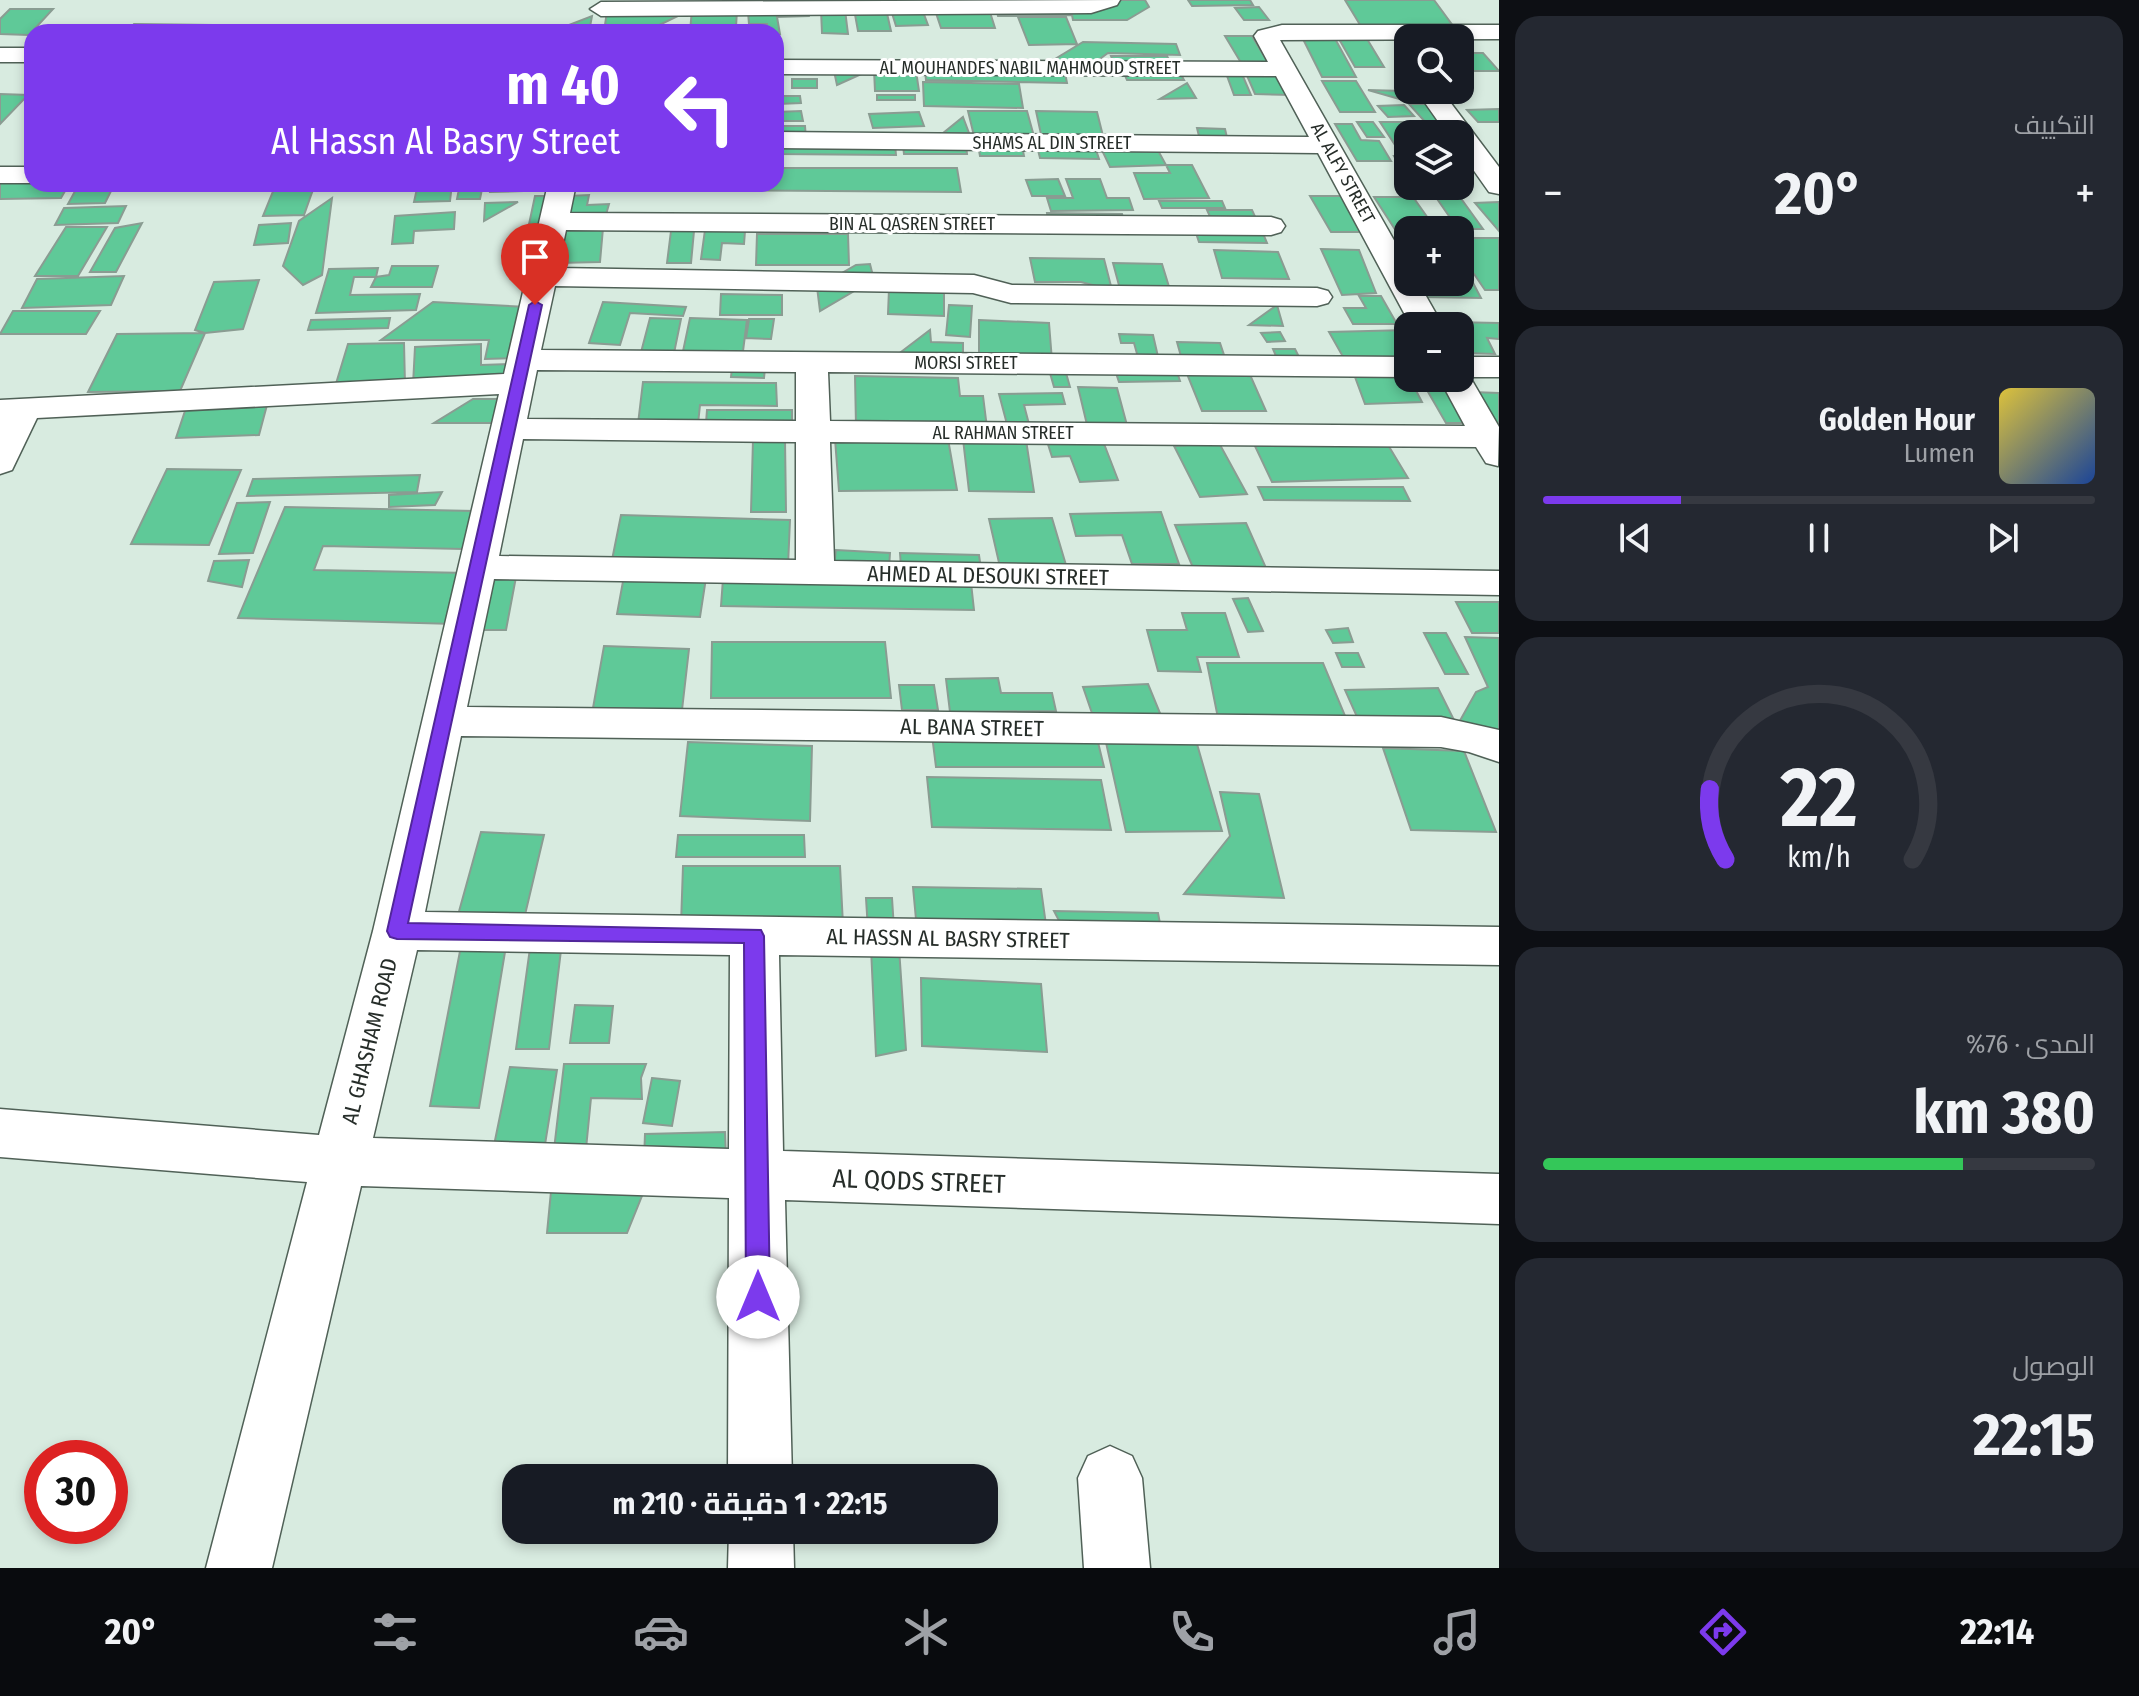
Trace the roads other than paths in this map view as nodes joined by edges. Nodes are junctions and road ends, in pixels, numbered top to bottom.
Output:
1 (1109, 0) edge
2 (602, 4) edge
3 (1469, 11) dead end
4 (598, 24) edge
5 (1386, 32) junction
6 (1493, 32) edge
7 (1394, 43) edge
8 (0, 55) edge
9 (24, 55) edge
10 (784, 67) edge
11 (1283, 69) junction
12 (1438, 104) edge
13 (784, 140) edge
14 (1329, 145) junction
15 (0, 175) edge
16 (24, 175) edge
17 (1499, 186) edge
18 (558, 203) edge
19 (1271, 226) dead end
20 (541, 277) junction
21 (1317, 297) dead end
22 (1419, 312) edge
23 (812, 362) junction
24 (1474, 367) edge
25 (1499, 367) edge
26 (1394, 368) edge
27 (520, 372) junction
28 (1463, 392) edge
29 (995, 398) junction
30 (12, 410) edge
31 (508, 429) junction
32 (813, 431) junction
33 (1495, 444) edge
34 (0, 463) edge
35 (478, 567) junction
36 (815, 573) junction
37 (1499, 583) edge
38 (443, 721) junction
39 (1499, 747) edge
40 (397, 931) junction
41 (754, 936) junction
42 (1499, 946) edge
43 (0, 1133) edge
44 (340, 1161) junction
45 (757, 1176) junction
46 (1499, 1199) edge
47 (760, 1464) edge
48 (1110, 1478) dead end
49 (761, 1544) edge
50 (239, 1568) edge
51 (761, 1568) edge
52 (1117, 1568) edge

1 - 2 street
2 - 4 street
3 - 6 street
5 - 6 street
5 - 7 street
5 - 11 street, AL ALFY STREET
8 - 9 street
10 - 11 street, AL MOUHANDES NABIL MAHMOUD STREET
11 - 14 street, AL ALFY STREET
12 - 17 street
13 - 14 street, SHAMS AL DIN STREET
14 - 22 street, AL ALFY STREET
15 - 16 street
18 - 19 street, BIN AL QASREN STREET
18 - 20 street, AL GHASHAM ROAD
20 - 21 street
20 - 27 street, AL GHASHAM ROAD
23 - 27 street, MORSI STREET
23 - 29 street, MORSI STREET
23 - 32 street
24 - 25 street
26 - 29 street, MORSI STREET
27 - 30 street, MORSI STREET
27 - 31 street, AL GHASHAM ROAD
28 - 33 street
29 - 32 street, AL RAHMAN STREET
29 - 33 street, AL RAHMAN STREET
30 - 34 street
31 - 32 street, AL RAHMAN STREET
31 - 35 street, AL GHASHAM ROAD
32 - 36 street
35 - 36 street, AHMED AL DESOUKI STREET
35 - 38 street, AL GHASHAM ROAD
36 - 37 street, AHMED AL DESOUKI STREET
38 - 39 street, AL BANA STREET
38 - 40 street, AL GHASHAM ROAD
40 - 41 street, AL HASSN AL BASRY STREET
40 - 44 street, AL GHASHAM ROAD
41 - 42 street, AL HASSN AL BASRY STREET
41 - 45 street
43 - 44 street, AL QODS STREET
44 - 45 street, AL QODS STREET
44 - 50 street, AL GHASHAM ROAD
45 - 46 street, AL QODS STREET
45 - 47 street
48 - 52 street
49 - 51 street

